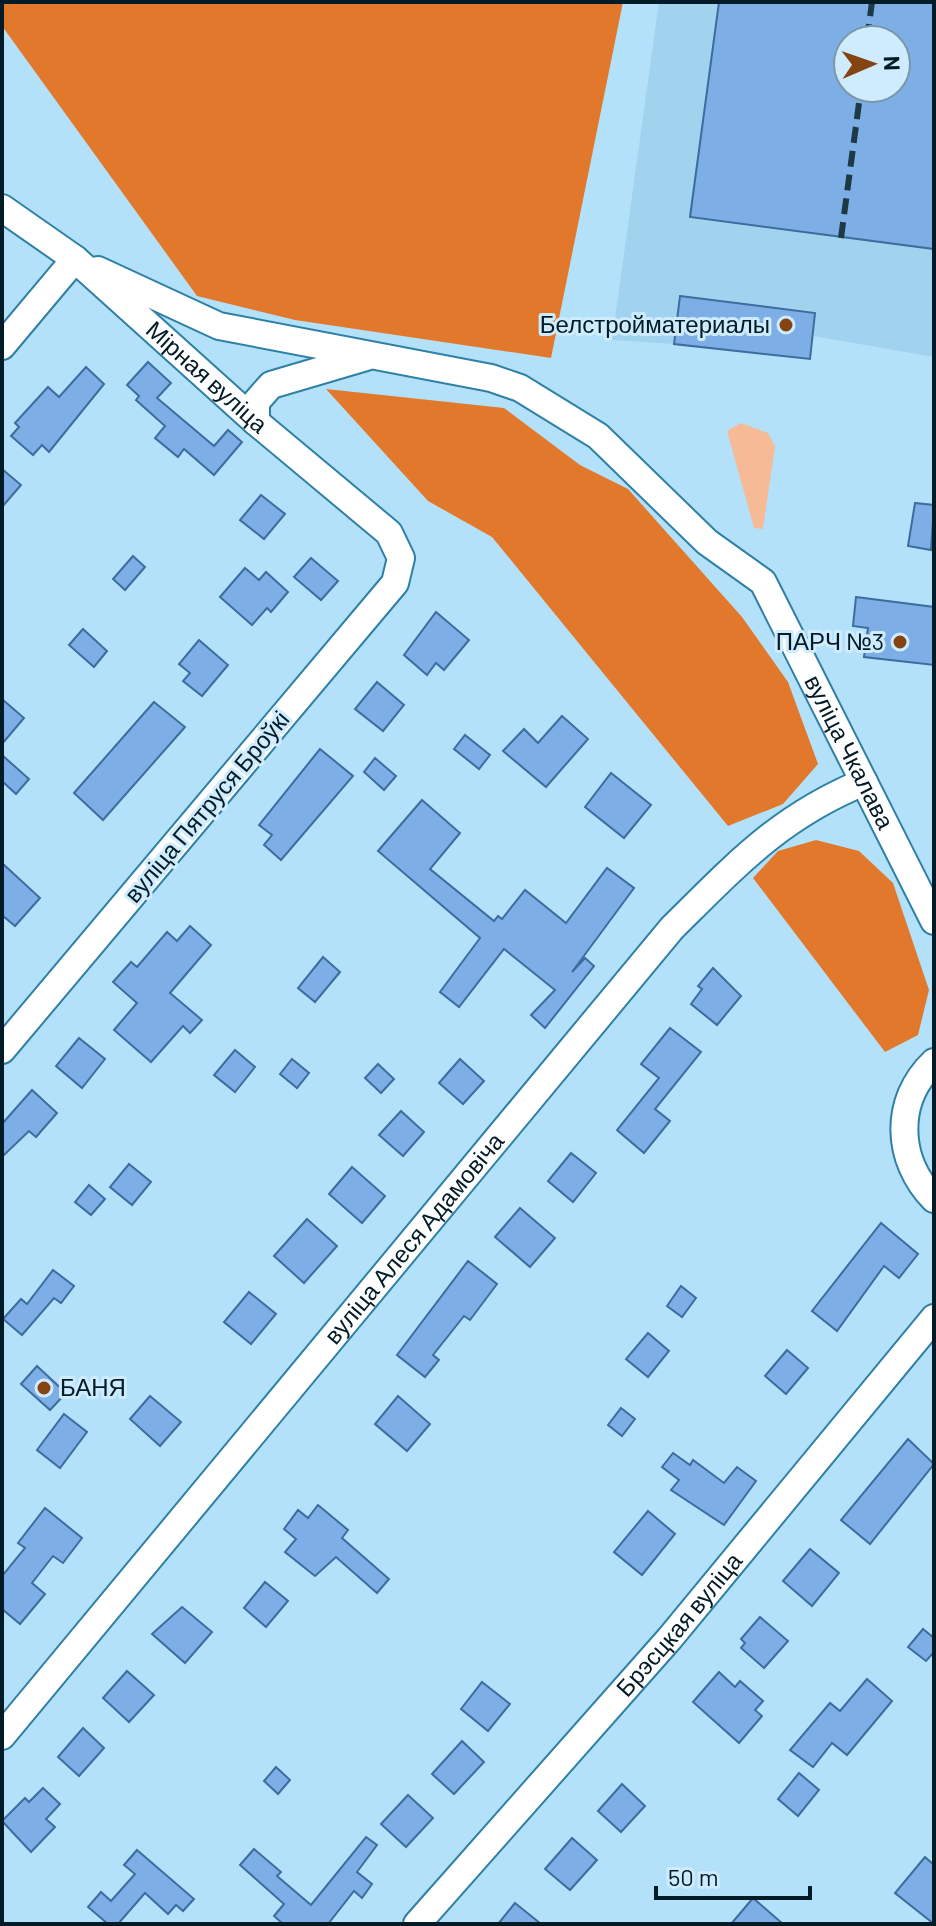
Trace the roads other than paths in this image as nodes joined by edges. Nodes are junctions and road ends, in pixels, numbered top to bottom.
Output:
1 (2, 208) edge
2 (75, 259) junction
3 (2, 346) edge
4 (377, 354) junction
5 (256, 422) junction
6 (401, 558) joint
7 (864, 782) junction
8 (934, 921) edge
9 (2, 1050) edge
10 (934, 1062) edge
11 (934, 1199) edge
12 (934, 1318) edge
13 (2, 1736) edge
14 (417, 1924) edge

1 - 2 street, Мірная вуліца
2 - 3 street
2 - 4 street
2 - 5 street, Мірная вуліца
4 - 5 street
4 - 7 street, вуліца Чкалава
5 - 6 street, Мірная вуліца
6 - 9 street, вуліца Пятруся Броўкі
7 - 8 street, вуліца Чкалава
7 - 13 street, вуліца Алеся Адамовіча
10 - 11 street
12 - 14 street, Брэсцкая вуліца

